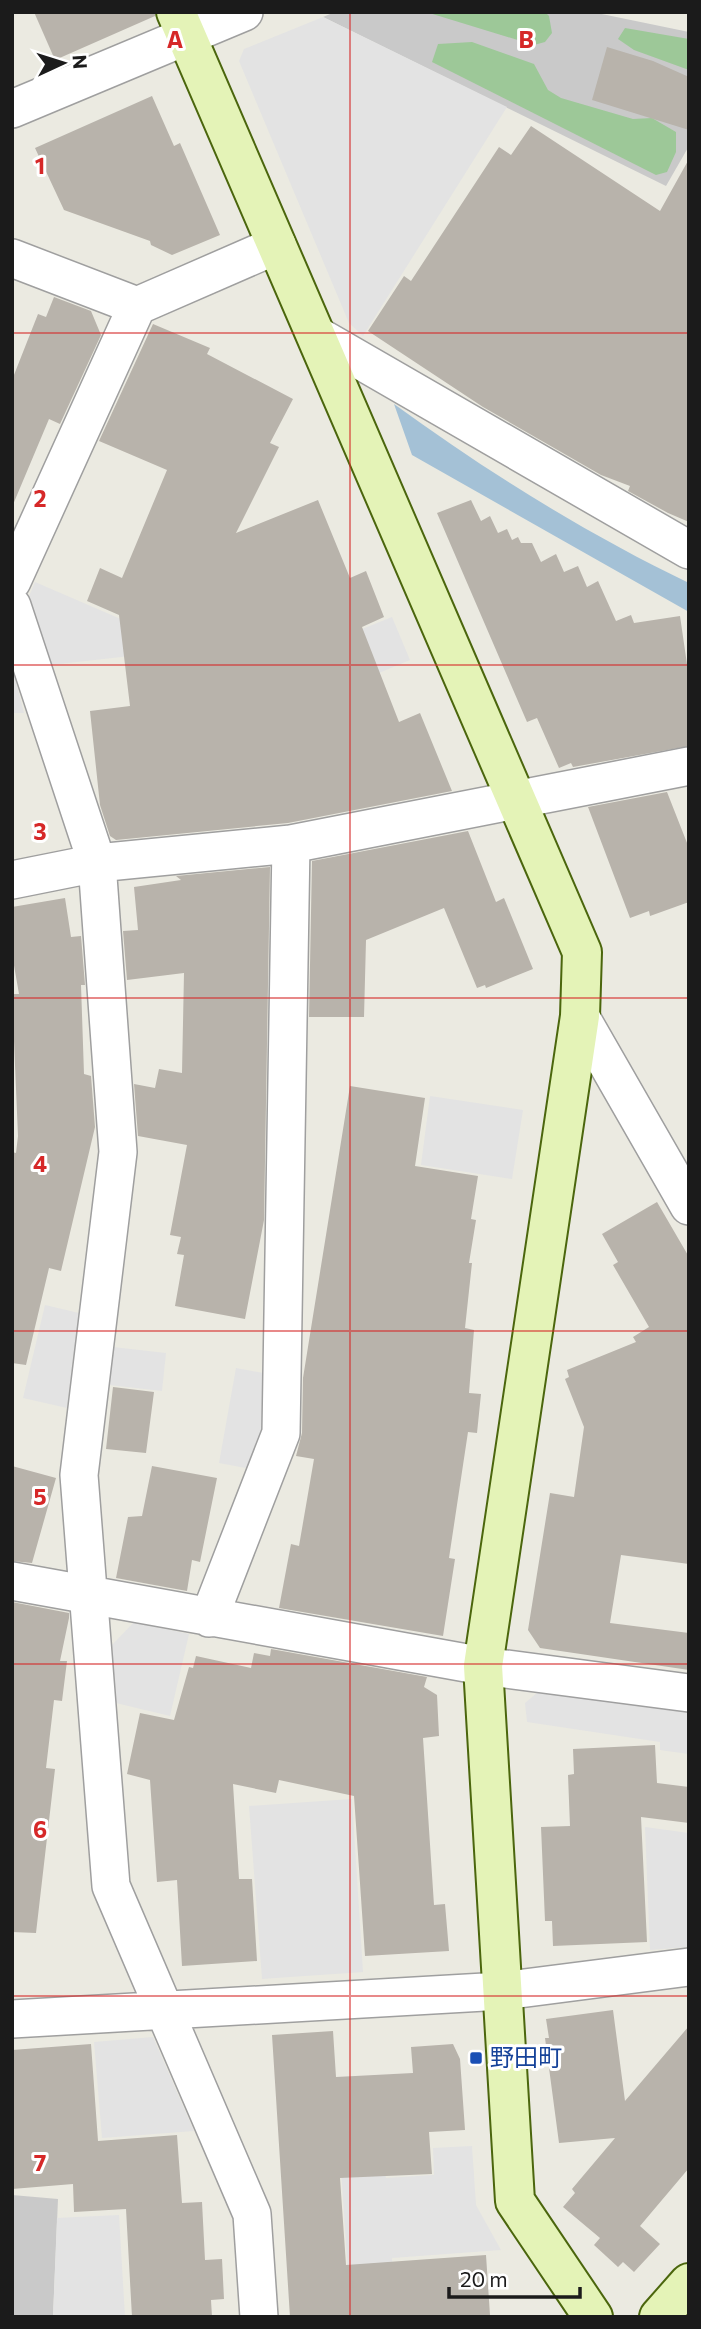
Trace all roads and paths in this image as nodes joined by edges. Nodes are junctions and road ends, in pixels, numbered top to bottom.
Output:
1 (244, 12) edge
2 (181, 24) edge
3 (12, 109) edge
4 (277, 245) junction
5 (12, 258) edge
6 (137, 306) junction
7 (318, 336) junction
8 (689, 550) edge
9 (12, 581) edge
10 (12, 606) edge
11 (689, 766) edge
12 (515, 798) junction
13 (290, 844) junction
14 (97, 863) junction
15 (12, 880) edge
16 (580, 1016) junction
17 (683, 1186) edge
18 (12, 1581) edge
19 (89, 1597) junction
20 (209, 1618) junction
21 (483, 1666) junction
22 (689, 1693) edge
23 (689, 1967) edge
24 (502, 1991) junction
25 (165, 2010) junction
26 (12, 2019) edge
27 (689, 2283) edge
28 (259, 2317) edge
29 (593, 2317) edge
30 (659, 2317) edge

1 - 2 street
2 - 3 street
2 - 4 street
4 - 6 street
4 - 7 street
5 - 6 street
6 - 9 street
7 - 8 street
7 - 12 street
10 - 14 street
11 - 12 street
12 - 13 street
12 - 16 street
13 - 14 street
13 - 20 street
14 - 15 street
14 - 19 street
16 - 17 street
16 - 21 street
18 - 19 street
19 - 20 street
19 - 25 street
20 - 21 street
21 - 22 street
21 - 24 street
23 - 24 street
24 - 25 street
24 - 29 street
25 - 26 street
25 - 28 street
27 - 30 street

